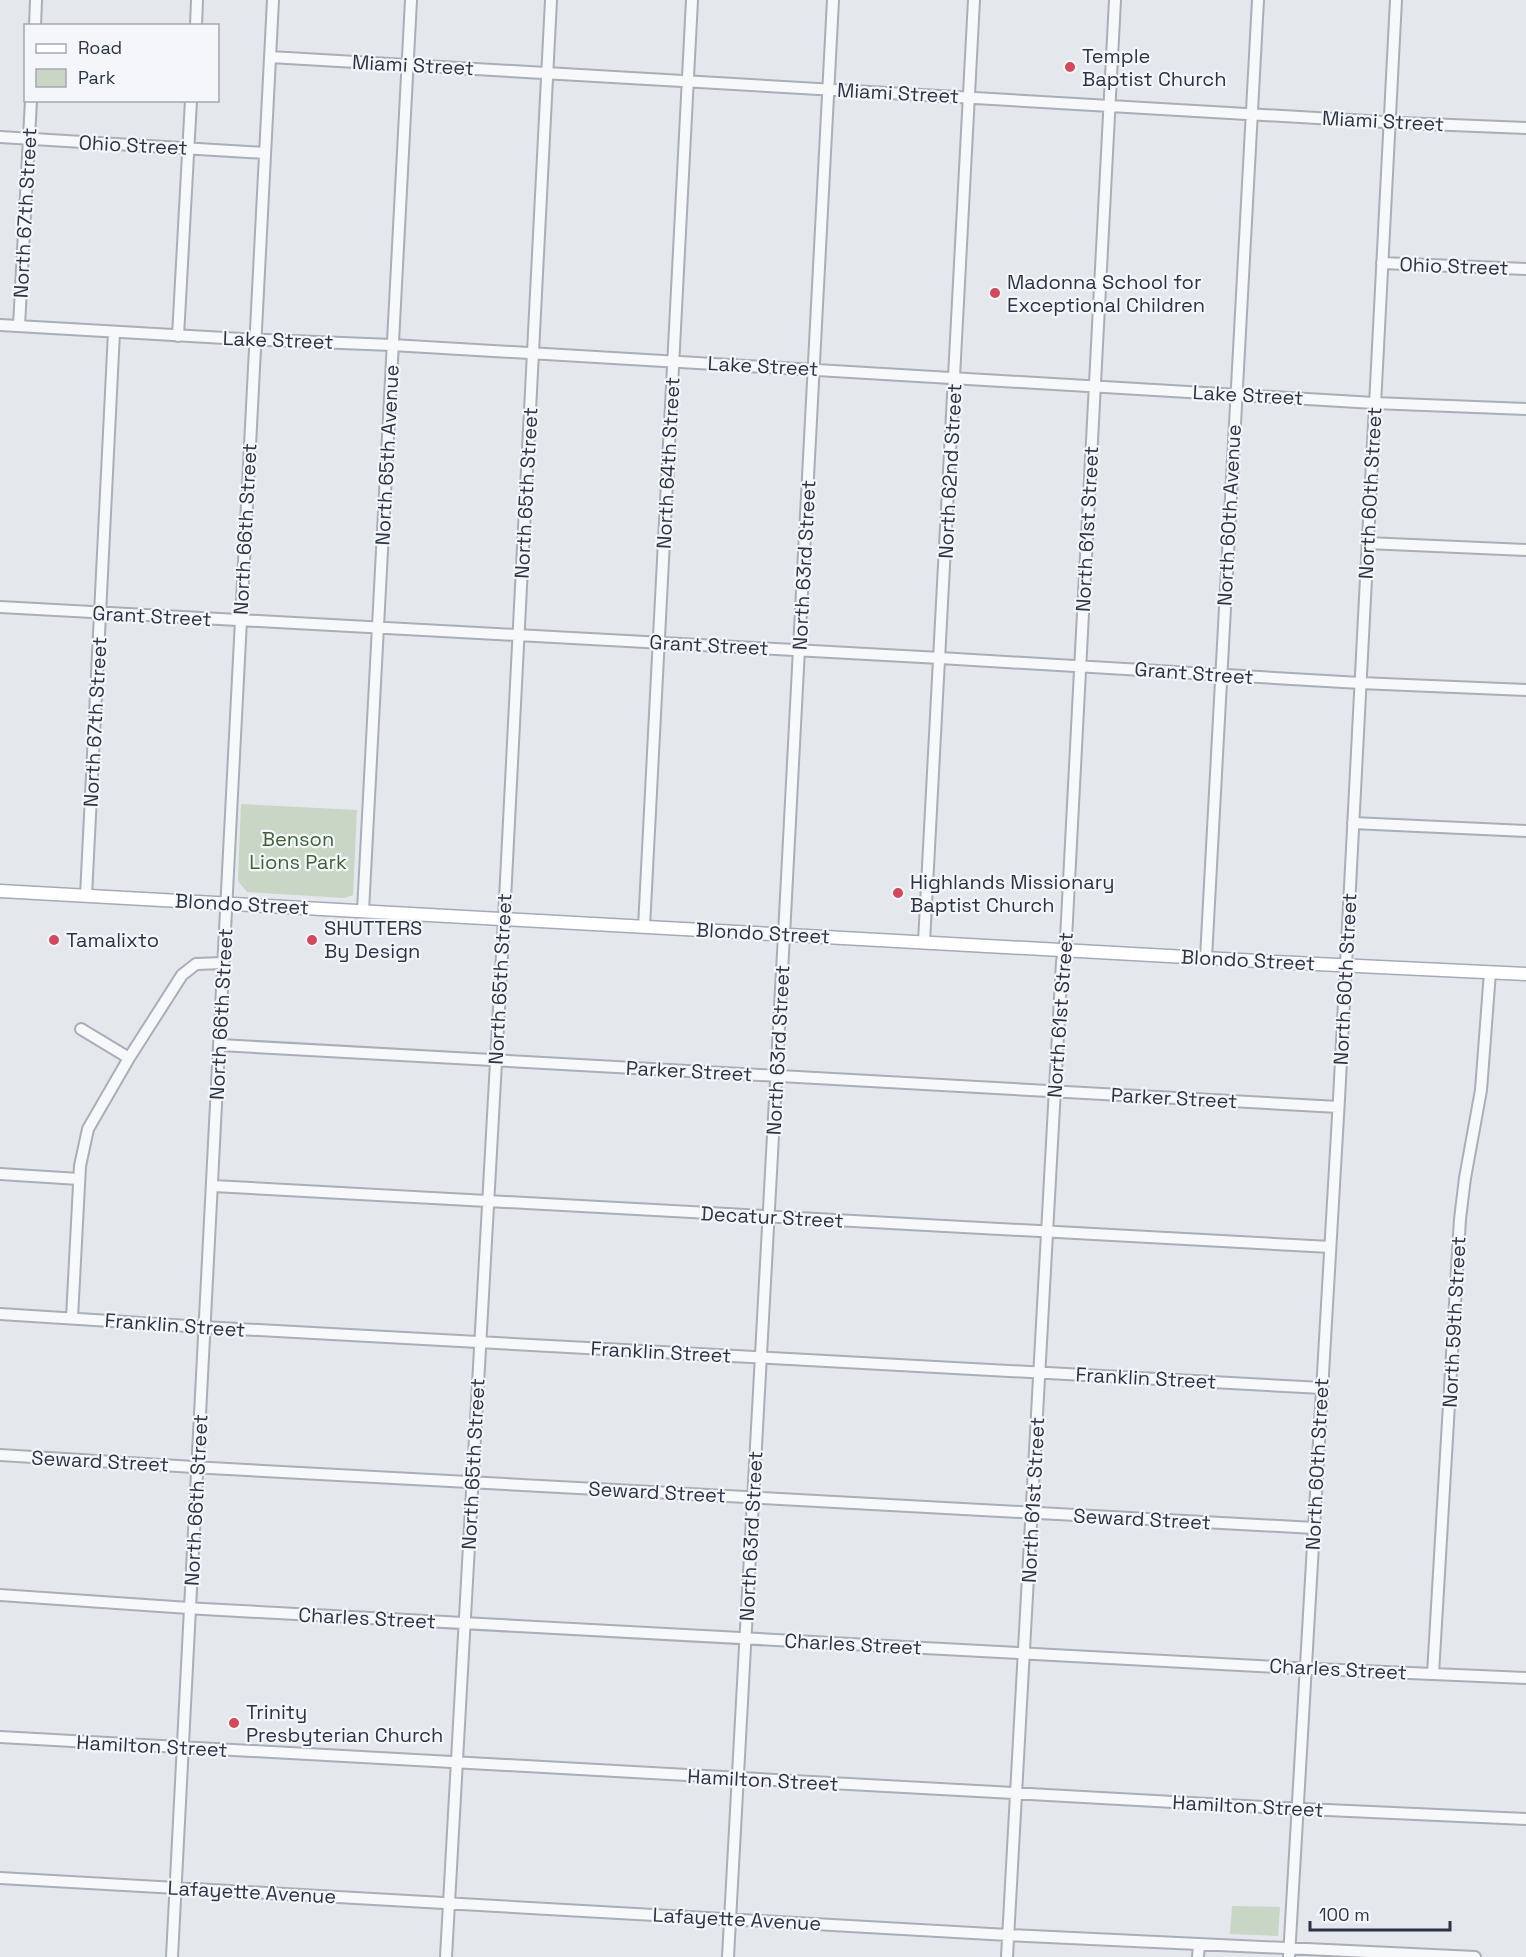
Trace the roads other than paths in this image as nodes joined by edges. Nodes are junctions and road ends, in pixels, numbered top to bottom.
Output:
1 (36, 0) edge
2 (197, 0) edge
3 (273, 0) edge
4 (411, 0) edge
5 (551, 0) edge
6 (692, 0) edge
7 (833, 0) edge
8 (975, 0) edge
9 (1115, 0) edge
10 (1258, 0) edge
11 (1396, 0) edge
12 (35, 24) edge
13 (196, 24) edge
14 (270, 57) junction
15 (407, 64) junction
16 (548, 72) junction
17 (688, 80) junction
18 (829, 89) junction
19 (970, 97) junction
20 (31, 102) edge
21 (191, 102) edge
22 (1110, 105) junction
23 (1251, 113) junction
24 (1390, 122) junction
25 (1526, 128) edge
26 (0, 137) edge
27 (29, 139) junction
28 (189, 148) junction
29 (265, 153) junction
30 (1382, 263) junction
31 (1526, 269) edge
32 (0, 325) edge
33 (19, 326) junction
34 (114, 332) junction
35 (178, 336) junction
36 (255, 339) junction
37 (392, 345) junction
38 (533, 353) junction
39 (673, 361) junction
40 (814, 369) junction
41 (955, 378) junction
42 (1095, 386) junction
43 (1235, 394) junction
44 (1374, 403) junction
45 (1526, 410) edge
46 (1367, 543) junction
47 (1526, 550) edge
48 (0, 607) edge
49 (100, 613) junction
50 (240, 620) junction
51 (378, 627) junction
52 (518, 634) junction
53 (659, 642) junction
54 (799, 650) junction
55 (940, 658) junction
56 (1080, 666) junction
57 (1221, 675) junction
58 (1360, 683) junction
59 (1526, 690) edge
60 (1353, 823) junction
61 (1526, 831) edge
62 (0, 891) edge
63 (86, 896) junction
64 (226, 903) junction
65 (363, 911) junction
66 (504, 919) junction
67 (644, 927) junction
68 (784, 934) junction
69 (924, 942) junction
70 (1064, 950) junction
71 (1206, 958) junction
72 (223, 963) junction
73 (1346, 966) junction
74 (1490, 972) junction
75 (1526, 974) edge
76 (81, 1029) dead end
77 (220, 1045) junction
78 (129, 1058) junction
79 (495, 1060) junction
80 (777, 1076) junction
81 (1055, 1091) junction
82 (1338, 1107) junction
83 (0, 1174) edge
84 (79, 1179) junction
85 (213, 1186) junction
86 (488, 1201) junction
87 (769, 1217) junction
88 (1047, 1232) junction
89 (1330, 1247) junction
90 (0, 1314) edge
91 (72, 1318) junction
92 (205, 1326) junction
93 (480, 1342) junction
94 (761, 1357) junction
95 (1040, 1372) junction
96 (1322, 1388) junction
97 (0, 1455) edge
98 (198, 1466) junction
99 (472, 1482) junction
100 (753, 1498) junction
101 (1032, 1512) junction
102 (1314, 1528) junction
103 (0, 1595) edge
104 (190, 1607) junction
105 (465, 1623) junction
106 (745, 1638) junction
107 (1024, 1653) junction
108 (1306, 1668) junction
109 (1433, 1674) junction
110 (1526, 1678) edge
111 (0, 1737) edge
112 (183, 1747) junction
113 (456, 1763) junction
114 (737, 1778) junction
115 (1016, 1793) junction
116 (1297, 1809) junction
117 (1526, 1819) edge
118 (0, 1878) edge
119 (175, 1888) junction
120 (449, 1904) junction
121 (729, 1919) junction
122 (1008, 1935) junction
123 (1199, 1944) junction
124 (1289, 1953) edge
125 (172, 1957) edge
126 (446, 1957) edge
127 (728, 1957) edge
128 (1007, 1957) edge
129 (1198, 1957) edge
130 (1474, 1957) edge

1 - 12 street
2 - 13 street
3 - 14 street, North 66th Street
4 - 15 street, North 65th Avenue
5 - 16 street, North 65th Street
6 - 17 street, North 64th Street
7 - 18 street, North 63rd Street
8 - 19 street, North 62nd Street
9 - 22 street, North 61st Street
10 - 23 street, North 60th Avenue
11 - 24 street, North 60th Street
14 - 15 street, Miami Street
14 - 29 street, North 66th Street
15 - 16 street, Miami Street
15 - 37 street, North 65th Avenue
16 - 17 street, Miami Street
16 - 38 street, North 65th Street
17 - 18 street, Miami Street
17 - 39 street, North 64th Street
18 - 19 street, Miami Street
18 - 40 street, North 63rd Street
19 - 22 street, Miami Street
19 - 41 street, North 62nd Street
20 - 27 street, North 67th Street
21 - 28 street
22 - 23 street, Miami Street
22 - 42 street, North 61st Street
23 - 24 street, Miami Street
23 - 43 street, North 60th Avenue
24 - 25 street, Miami Street
24 - 30 street, North 60th Street
26 - 27 street, Ohio Street
27 - 28 street, Ohio Street
27 - 33 street, North 67th Street
28 - 29 street, Ohio Street
28 - 35 street
29 - 36 street, North 66th Street
30 - 31 street, Ohio Street
30 - 44 street, North 60th Street
32 - 33 street, Lake Street
33 - 34 street, Lake Street
34 - 35 street, Lake Street
34 - 49 street, North 67th Street
35 - 36 street, Lake Street
36 - 37 street, Lake Street
36 - 50 street, North 66th Street
37 - 38 street, Lake Street
37 - 51 street, North 65th Avenue
38 - 39 street, Lake Street
38 - 52 street, North 65th Street
39 - 40 street, Lake Street
39 - 53 street, North 64th Street
40 - 41 street, Lake Street
40 - 54 street, North 63rd Street
41 - 42 street, Lake Street
41 - 55 street, North 62nd Street
42 - 43 street, Lake Street
42 - 56 street, North 61st Street
43 - 44 street, Lake Street
43 - 57 street, North 60th Avenue
44 - 45 street, Lake Street
44 - 46 street, North 60th Street
46 - 47 street
46 - 58 street, North 60th Street
48 - 49 street, Grant Street
49 - 50 street, Grant Street
49 - 63 street, North 67th Street
50 - 51 street, Grant Street
50 - 64 street, North 66th Street
51 - 52 street, Grant Street
51 - 65 street, North 65th Avenue
52 - 53 street, Grant Street
52 - 66 street, North 65th Street
53 - 54 street, Grant Street
53 - 67 street, North 64th Street
54 - 55 street, Grant Street
54 - 68 street, North 63rd Street
55 - 56 street, Grant Street
55 - 69 street, North 62nd Street
56 - 57 street, Grant Street
56 - 70 street, North 61st Street
57 - 58 street, Grant Street
57 - 71 street, North 60th Avenue
58 - 59 street, Grant Street
58 - 60 street, North 60th Street
60 - 61 street
60 - 73 street, North 60th Street
62 - 63 main road, Blondo Street
63 - 64 main road, Blondo Street
64 - 65 main road, Blondo Street
64 - 72 street, North 66th Street
65 - 66 main road, Blondo Street
66 - 67 main road, Blondo Street
66 - 79 street, North 65th Street
67 - 68 main road, Blondo Street
68 - 69 main road, Blondo Street
68 - 80 street, North 63rd Street
69 - 70 main road, Blondo Street
70 - 71 main road, Blondo Street
70 - 81 street, North 61st Street
71 - 73 main road, Blondo Street
72 - 77 street, North 66th Street
72 - 78 street
73 - 74 main road, Blondo Street
73 - 82 street, North 60th Street
74 - 75 main road, Blondo Street
74 - 109 street, North 59th Street
76 - 78 street
77 - 79 street, Parker Street
77 - 85 street, North 66th Street
78 - 84 street
79 - 80 street, Parker Street
79 - 86 street, North 65th Street
80 - 81 street, Parker Street
80 - 87 street, North 63rd Street
81 - 82 street, Parker Street
81 - 88 street, North 61st Street
82 - 89 street, North 60th Street
83 - 84 street
84 - 91 street
85 - 86 street, Decatur Street
85 - 92 street, North 66th Street
86 - 87 street, Decatur Street
86 - 93 street, North 65th Street
87 - 88 street, Decatur Street
87 - 94 street, North 63rd Street
88 - 89 street, Decatur Street
88 - 95 street, North 61st Street
89 - 96 street, North 60th Street
90 - 91 street, Franklin Street
91 - 92 street, Franklin Street
92 - 93 street, Franklin Street
92 - 98 street, North 66th Street
93 - 94 street, Franklin Street
93 - 99 street, North 65th Street
94 - 95 street, Franklin Street
94 - 100 street, North 63rd Street
95 - 96 street, Franklin Street
95 - 101 street, North 61st Street
96 - 102 street, North 60th Street
97 - 98 street, Seward Street
98 - 99 street, Seward Street
98 - 104 street, North 66th Street
99 - 100 street, Seward Street
99 - 105 street, North 65th Street
100 - 101 street, Seward Street
100 - 106 street, North 63rd Street
101 - 102 street, Seward Street
101 - 107 street, North 61st Street
102 - 108 street, North 60th Street
103 - 104 street, Charles Street
104 - 105 street, Charles Street
104 - 112 street, North 66th Street
105 - 106 street, Charles Street
105 - 113 street, North 65th Street
106 - 107 street, Charles Street
106 - 114 street, North 63rd Street
107 - 108 street, Charles Street
107 - 115 street, North 61st Street
108 - 109 street, Charles Street
108 - 116 street, North 60th Street
109 - 110 street, Charles Street
111 - 112 street, Hamilton Street
112 - 113 street, Hamilton Street
112 - 119 street, North 66th Street
113 - 114 street, Hamilton Street
113 - 120 street, North 65th Street
114 - 115 street, Hamilton Street
114 - 121 street, North 63rd Street
115 - 116 street, Hamilton Street
115 - 122 street, North 61st Street
116 - 117 street, Hamilton Street
116 - 124 street, North 60th Street
118 - 119 street, Lafayette Avenue
119 - 120 street, Lafayette Avenue
119 - 125 street, North 66th Street
120 - 121 street, Lafayette Avenue
120 - 126 street, North 65th Street
121 - 122 street, Lafayette Avenue
121 - 127 street, North 63rd Street
122 - 123 street, Lafayette Avenue
122 - 128 street, North 61st Street
123 - 124 street, Lafayette Avenue
123 - 129 street
124 - 130 street, Lafayette Avenue

